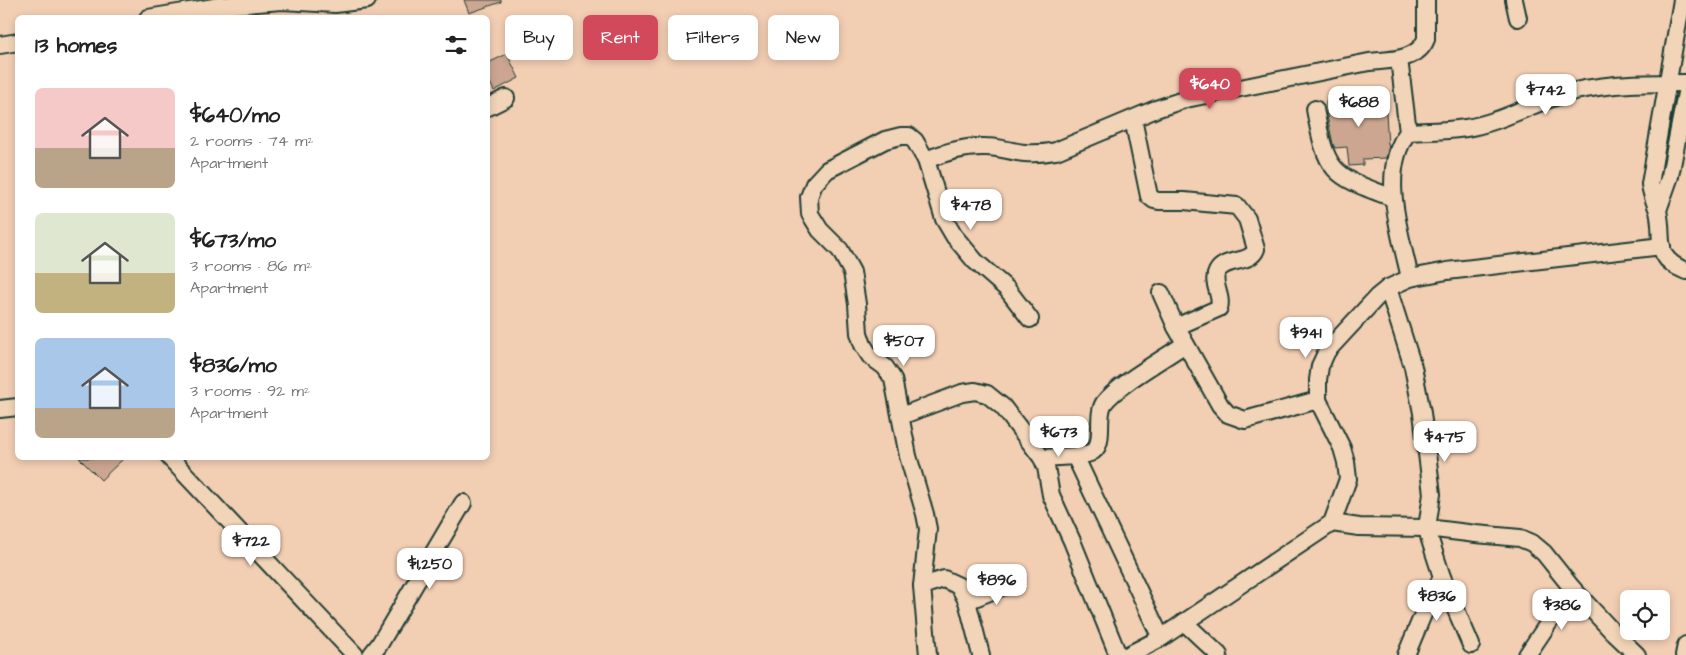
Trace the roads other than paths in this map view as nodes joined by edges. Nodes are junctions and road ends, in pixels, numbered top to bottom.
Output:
1 (367, 0) edge
2 (1426, 0) edge
3 (1514, 0) edge
4 (1682, 0) edge
5 (282, 6) edge
6 (166, 15) edge
7 (1518, 18) dead end
8 (15, 42) edge
9 (0, 45) edge
10 (1399, 59) junction
11 (1668, 83) junction
12 (1686, 83) edge
13 (1686, 93) edge
14 (506, 98) dead end
15 (490, 106) edge
16 (1315, 109) dead end
17 (1133, 119) junction
18 (1408, 132) junction
19 (926, 160) junction
20 (1393, 198) junction
21 (1658, 210) junction
22 (1662, 246) junction
23 (1686, 271) edge
24 (1410, 278) junction
25 (1388, 288) junction
26 (1161, 293) dead end
27 (1030, 319) dead end
28 (1176, 327) junction
29 (1185, 344) junction
30 (1318, 400) junction
31 (15, 407) edge
32 (0, 409) edge
33 (901, 416) junction
34 (1074, 456) junction
35 (1042, 458) junction
36 (172, 460) edge
37 (463, 503) dead end
38 (1332, 523) junction
39 (1427, 528) junction
40 (1442, 577) junction
41 (1014, 582) dead end
42 (922, 586) junction
43 (1572, 588) junction
44 (967, 601) junction
45 (1184, 622) junction
46 (1161, 638) junction
47 (1471, 646) dead end
48 (1686, 646) edge
49 (355, 655) edge
50 (371, 655) edge
51 (928, 655) edge
52 (981, 655) edge
53 (1118, 655) edge
54 (1128, 655) edge
55 (1219, 655) edge
56 (1406, 655) edge
57 (1527, 655) edge
58 (1638, 655) edge
59 (1684, 655) edge

1 - 5 street
2 - 10 street
3 - 7 street
4 - 11 street
5 - 6 street
8 - 9 street
10 - 17 street
10 - 18 street
11 - 12 street
11 - 18 street
11 - 21 street
13 - 21 street
14 - 15 street
16 - 20 street
17 - 19 street
17 - 28 street
18 - 20 street
19 - 27 street
19 - 33 street
20 - 24 street
21 - 22 street
22 - 23 street
22 - 24 street
24 - 25 street
25 - 30 street
25 - 39 street
26 - 28 street
28 - 29 street
29 - 30 street
29 - 34 street
30 - 38 street
31 - 32 street
33 - 35 street
33 - 42 street
34 - 35 street
34 - 46 street
35 - 53 street
36 - 49 street
37 - 50 street
38 - 39 street
38 - 45 street
39 - 40 street
39 - 43 street
40 - 47 street
40 - 56 street
41 - 44 street
42 - 44 street
42 - 51 street
43 - 57 street
43 - 58 street
44 - 52 street
45 - 46 street
45 - 55 street
46 - 54 street
48 - 59 street

